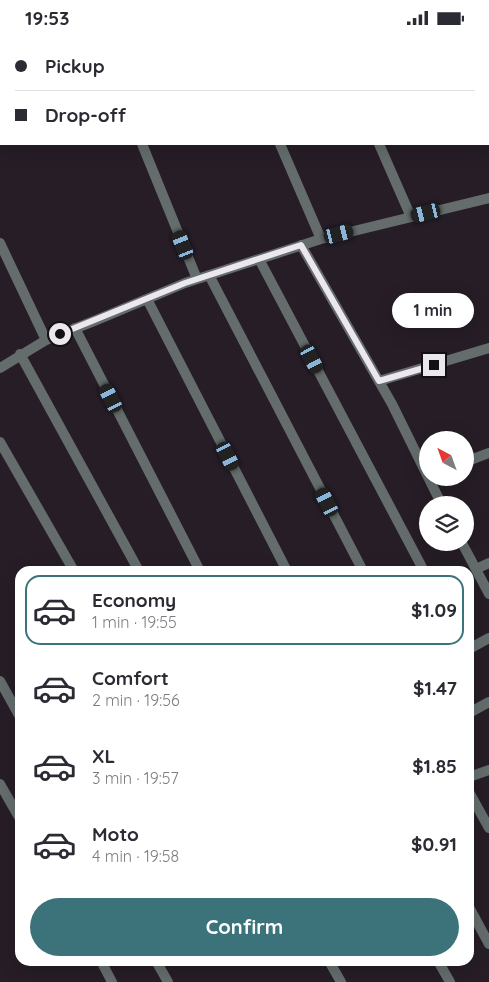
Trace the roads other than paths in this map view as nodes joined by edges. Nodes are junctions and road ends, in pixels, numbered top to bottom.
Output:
1 (142, 145) edge
2 (280, 145) edge
3 (379, 145) edge
4 (489, 198) edge
5 (411, 217) junction
6 (321, 239) junction
7 (0, 243) edge
8 (301, 245) junction
9 (259, 259) junction
10 (209, 275) junction
11 (197, 279) junction
12 (147, 299) junction
13 (75, 329) junction
14 (46, 340) junction
15 (489, 348) edge
16 (20, 354) junction
17 (0, 368) edge
18 (379, 381) junction
19 (0, 442) edge
20 (489, 453) edge
21 (474, 459) edge
22 (419, 461) edge
23 (466, 551) edge
24 (489, 563) edge
25 (71, 566) edge
26 (136, 566) edge
27 (197, 566) edge
28 (284, 566) edge
29 (359, 566) edge
30 (421, 566) edge
31 (476, 569) junction
32 (489, 594) edge
33 (489, 638) edge
34 (474, 646) edge
35 (0, 681) edge
36 (489, 702) edge
37 (15, 708) edge
38 (474, 710) edge
39 (489, 770) edge
40 (474, 775) edge
41 (0, 784) edge
42 (474, 801) edge
43 (15, 810) edge
44 (489, 828) edge
45 (474, 916) edge
46 (489, 944) edge
47 (103, 966) edge
48 (159, 966) edge
49 (332, 966) edge
50 (441, 966) edge
51 (112, 982) edge
52 (168, 982) edge
53 (341, 982) edge
54 (450, 982) edge

1 - 11 street
2 - 6 street
3 - 5 street
4 - 5 street
5 - 6 street
6 - 8 street
7 - 14 street
8 - 9 street
8 - 18 street
9 - 10 street
9 - 30 street
10 - 11 street
10 - 29 street
11 - 12 street
12 - 13 street
12 - 28 street
13 - 14 street
13 - 27 street
14 - 16 street
15 - 18 street
16 - 17 street
16 - 26 street
18 - 22 street
19 - 25 street
20 - 21 street
23 - 31 street
24 - 31 street
31 - 32 street
33 - 34 street
35 - 37 street
36 - 38 street
39 - 40 street
41 - 43 street
42 - 44 street
45 - 46 street
47 - 51 street
48 - 52 street
49 - 53 street
50 - 54 street

